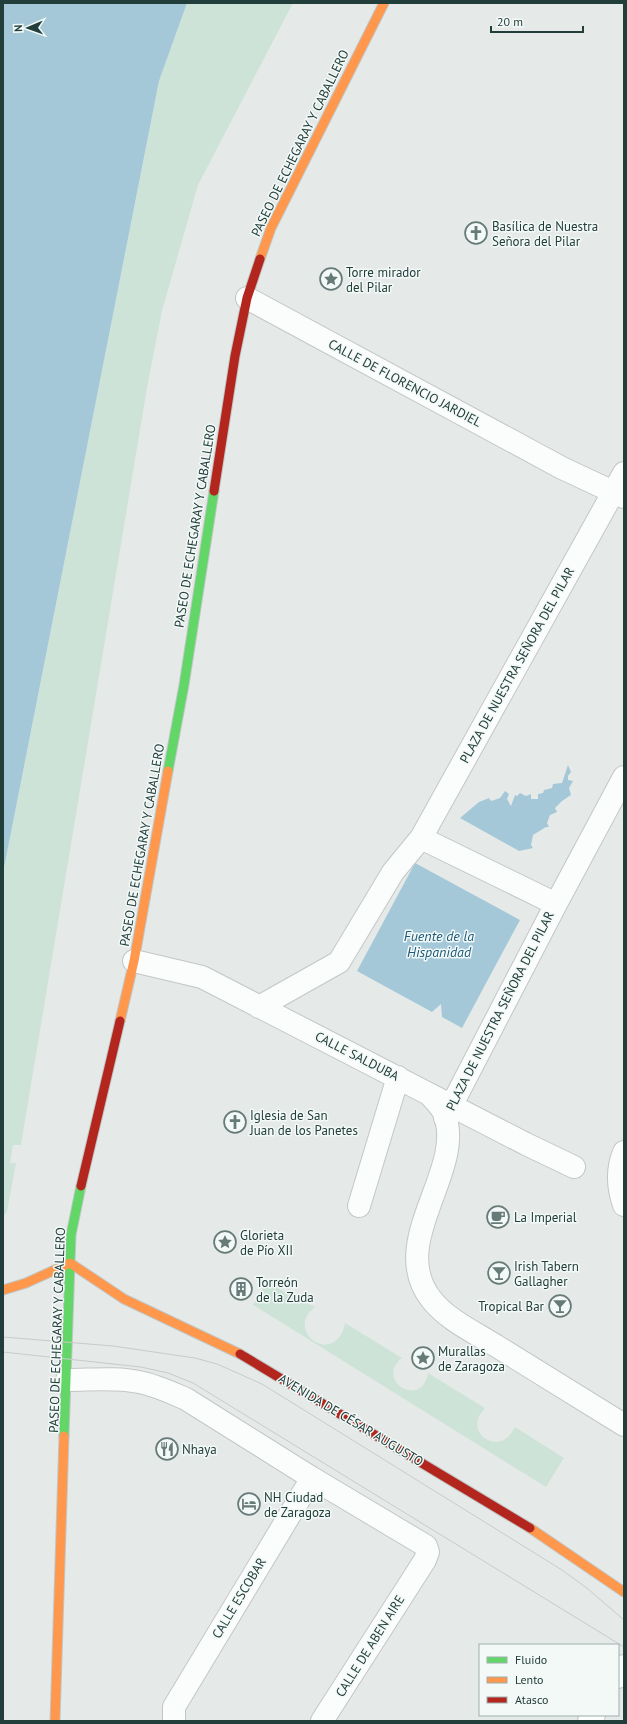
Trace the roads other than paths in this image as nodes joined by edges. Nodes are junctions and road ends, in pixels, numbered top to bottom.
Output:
1 (384, 3) edge
2 (247, 298) junction
3 (624, 473) edge
4 (619, 494) edge
5 (624, 777) edge
6 (421, 838) junction
7 (556, 904) junction
8 (134, 961) junction
9 (260, 1007) junction
10 (398, 1077) junction
11 (448, 1111) junction
12 (622, 1157) edge
13 (574, 1167) dead end
14 (624, 1205) edge
15 (359, 1206) dead end
16 (70, 1263) junction
17 (3, 1290) edge
18 (67, 1380) junction
19 (624, 1425) edge
20 (312, 1478) junction
21 (624, 1592) edge
22 (624, 1666) edge
23 (619, 1675) edge
24 (55, 1721) edge
25 (174, 1721) edge
26 (322, 1721) edge

1 - 2 main road, PASEO DE ECHEGARAY Y CABALLERO
2 - 4 street, CALLE DE FLORENCIO JARDIEL
2 - 8 main road, PASEO DE ECHEGARAY Y CABALLERO
3 - 4 street, PLAZA DE NUESTRA SEÑORA DEL PILAR
4 - 6 street, PLAZA DE NUESTRA SEÑORA DEL PILAR
5 - 7 street, PLAZA DE NUESTRA SEÑORA DEL PILAR
6 - 7 street, PLAZA DE NUESTRA SEÑORA DEL PILAR
6 - 9 street, PLAZA DE NUESTRA SEÑORA DEL PILAR
7 - 11 street, PLAZA DE NUESTRA SEÑORA DEL PILAR
8 - 9 street, CALLE SALDUBA
8 - 16 main road, PASEO DE ECHEGARAY Y CABALLERO
9 - 10 street, CALLE SALDUBA
10 - 11 street, CALLE SALDUBA
10 - 15 street
11 - 13 street, CALLE SALDUBA
11 - 19 street
12 - 14 street
16 - 17 main road
16 - 18 main road, PASEO DE ECHEGARAY Y CABALLERO
16 - 21 main road, AVENIDA DE CÉSAR AUGUSTO
18 - 20 street
18 - 24 main road, PASEO DE ECHEGARAY Y CABALLERO
20 - 25 street, CALLE ESCOBAR
20 - 26 street, CALLE DE ABEN AIRE
22 - 23 street

